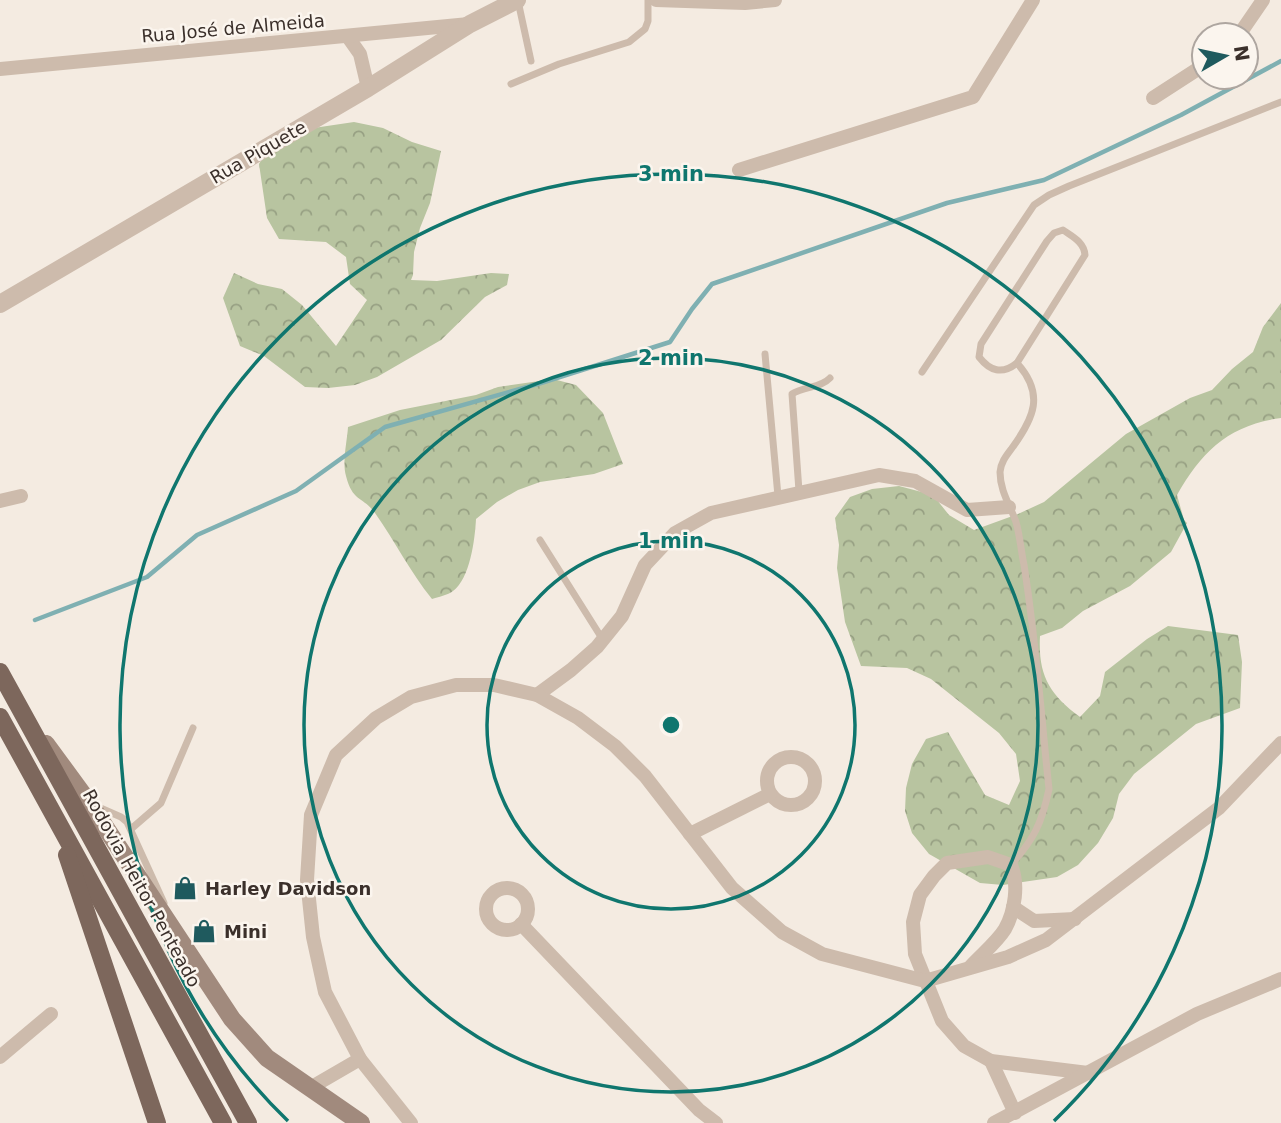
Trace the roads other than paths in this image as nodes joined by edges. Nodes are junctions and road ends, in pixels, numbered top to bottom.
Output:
1 (517, 0) edge
2 (648, 0) edge
3 (656, 0) edge
4 (775, 0) edge
5 (1033, 0) edge
6 (1263, 0) edge
7 (1249, 21) edge
8 (470, 24) junction
9 (348, 37) junction
10 (531, 61) dead end
11 (0, 69) edge
12 (1190, 74) edge
13 (511, 84) dead end
14 (368, 88) junction
15 (1153, 98) dead end
16 (1281, 102) edge
17 (739, 170) dead end
18 (0, 304) edge
19 (765, 354) dead end
20 (1017, 363) junction
21 (922, 372) dead end
22 (830, 377) dead end
23 (799, 491) junction
24 (21, 496) dead end
25 (778, 496) junction
26 (0, 501) edge
27 (1009, 507) junction
28 (540, 540) dead end
29 (603, 640) junction
30 (0, 672) edge
31 (537, 695) junction
32 (19, 708) junction
33 (0, 718) edge
34 (193, 728) dead end
35 (1280, 746) edge
36 (770, 794) dead end
37 (90, 804) junction
38 (52, 812) junction
39 (131, 829) junction
40 (690, 834) junction
41 (1011, 865) junction
42 (1013, 907) junction
43 (1076, 919) junction
44 (521, 924) dead end
45 (182, 942) junction
46 (970, 967) junction
47 (1281, 978) edge
48 (925, 981) junction
49 (51, 1014) dead end
50 (0, 1057) edge
51 (360, 1059) junction
52 (991, 1061) junction
53 (1088, 1073) junction
54 (310, 1088) junction
55 (1015, 1113) junction
56 (157, 1123) edge
57 (223, 1123) edge
58 (248, 1123) edge
59 (361, 1123) edge
60 (411, 1123) edge
61 (716, 1123) edge
62 (993, 1123) edge

1 - 8 street, Rua Piquete
1 - 10 lane
2 - 13 lane
3 - 4 street
5 - 17 street
6 - 7 street
8 - 9 street, Rua José de Almeida
8 - 14 street, Rua Piquete
9 - 11 street, Rua José de Almeida
9 - 14 street
12 - 15 street
14 - 18 street, Rua Piquete
16 - 21 lane
19 - 25 lane
20 - 20 lane
20 - 27 lane
22 - 23 lane
23 - 25 street
23 - 27 street
24 - 26 street
25 - 29 street
27 - 41 lane
28 - 29 lane
29 - 31 street
30 - 32 main road, Rodovia Heitor Penteado
31 - 40 street
31 - 51 street
32 - 37 main road
32 - 58 main road, Rodovia Heitor Penteado
33 - 38 main road
34 - 39 lane
35 - 43 street
36 - 40 street
37 - 39 lane
37 - 45 main road
38 - 56 main road
38 - 57 main road
39 - 45 lane
40 - 48 street
41 - 42 street
41 - 48 street
42 - 43 street
42 - 46 street
43 - 46 street
44 - 61 street
45 - 54 main road
46 - 48 street
47 - 53 street
48 - 52 street
49 - 50 street
51 - 54 street
51 - 60 street
52 - 53 street
52 - 55 street
53 - 55 street
54 - 59 main road
55 - 62 street

